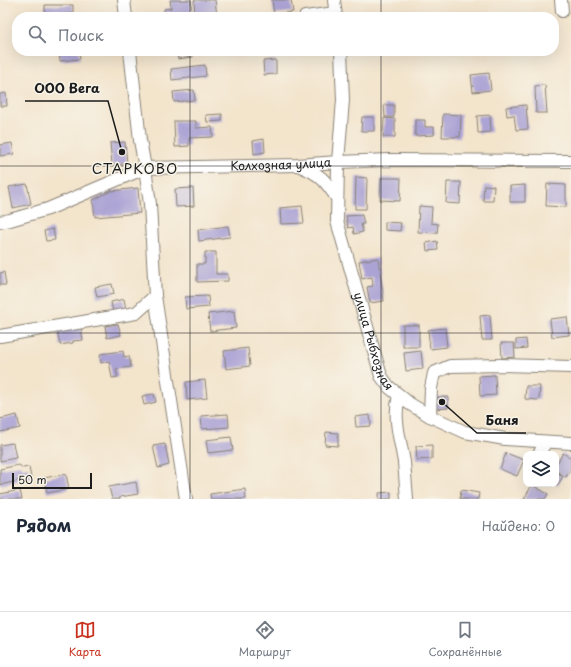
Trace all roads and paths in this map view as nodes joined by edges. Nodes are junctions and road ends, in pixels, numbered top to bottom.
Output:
1 (124, 0) edge
2 (334, 0) edge
3 (125, 12) edge
4 (335, 12) edge
5 (131, 56) edge
6 (341, 56) edge
7 (571, 161) edge
8 (338, 162) junction
9 (297, 164) junction
10 (145, 168) junction
11 (337, 198) junction
12 (0, 222) edge
13 (155, 296) junction
14 (0, 336) edge
15 (571, 367) edge
16 (399, 395) junction
17 (430, 416) junction
18 (545, 443) junction
19 (571, 444) edge
20 (541, 451) edge
21 (186, 499) edge
22 (407, 499) edge

1 - 3 street
2 - 4 street
5 - 10 street
6 - 8 street, улица Рыбхозная
7 - 8 street, Колхозная улица
8 - 9 street, Колхозная улица
8 - 11 street, улица Рыбхозная
9 - 10 street, Колхозная улица
9 - 11 street
10 - 12 street, Колхозная улица
10 - 13 street
11 - 16 street, улица Рыбхозная
13 - 14 street
13 - 21 street
15 - 17 street
16 - 17 street, улица Рыбхозная
16 - 22 street
17 - 18 street, улица Рыбхозная
18 - 19 street, улица Рыбхозная
18 - 20 street

